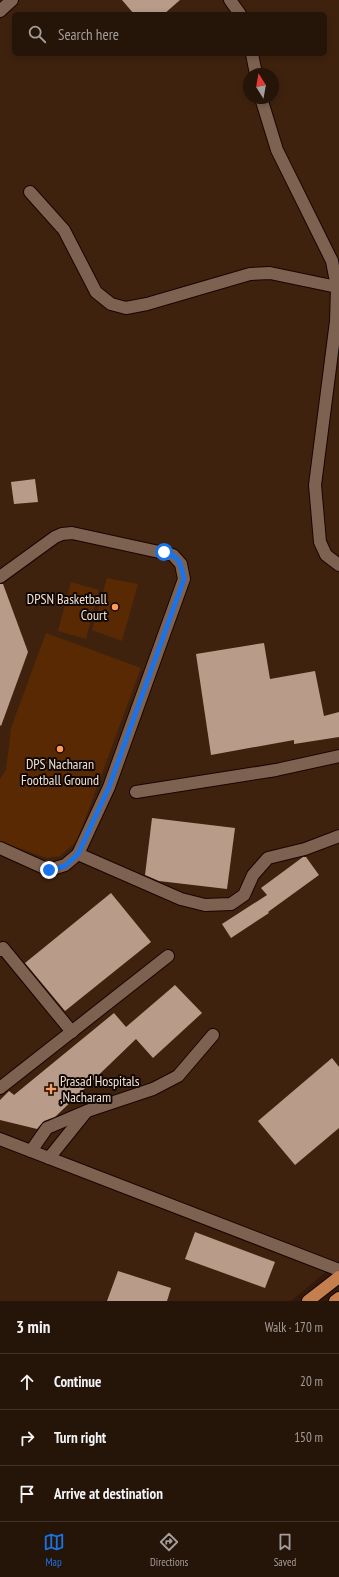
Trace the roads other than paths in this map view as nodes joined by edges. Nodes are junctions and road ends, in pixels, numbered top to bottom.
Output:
1 (12, 0) edge
2 (230, 0) edge
3 (0, 11) edge
4 (239, 12) edge
5 (252, 56) edge
6 (255, 68) edge
7 (263, 104) edge
8 (30, 192) dead end
9 (337, 288) junction
10 (339, 565) edge
11 (0, 577) edge
12 (339, 756) edge
13 (136, 792) dead end
14 (339, 836) edge
15 (0, 848) edge
16 (78, 854) junction
17 (0, 950) edge
18 (168, 956) dead end
19 (72, 1032) junction
20 (213, 1035) dead end
21 (0, 1088) edge
22 (87, 1111) junction
23 (0, 1139) edge
24 (30, 1151) junction
25 (49, 1158) junction
26 (339, 1270) edge
27 (339, 1276) edge
28 (339, 1298) edge
29 (308, 1301) edge
30 (335, 1301) edge

1 - 3 street
2 - 4 street
5 - 6 street
7 - 9 street
8 - 9 street
9 - 10 street
11 - 16 street
12 - 13 street
14 - 16 street
15 - 16 street
17 - 19 street
18 - 19 street
19 - 21 street
20 - 22 street
22 - 24 street
22 - 25 street
23 - 24 street
24 - 25 street
25 - 26 street
27 - 29 main road
28 - 30 main road

